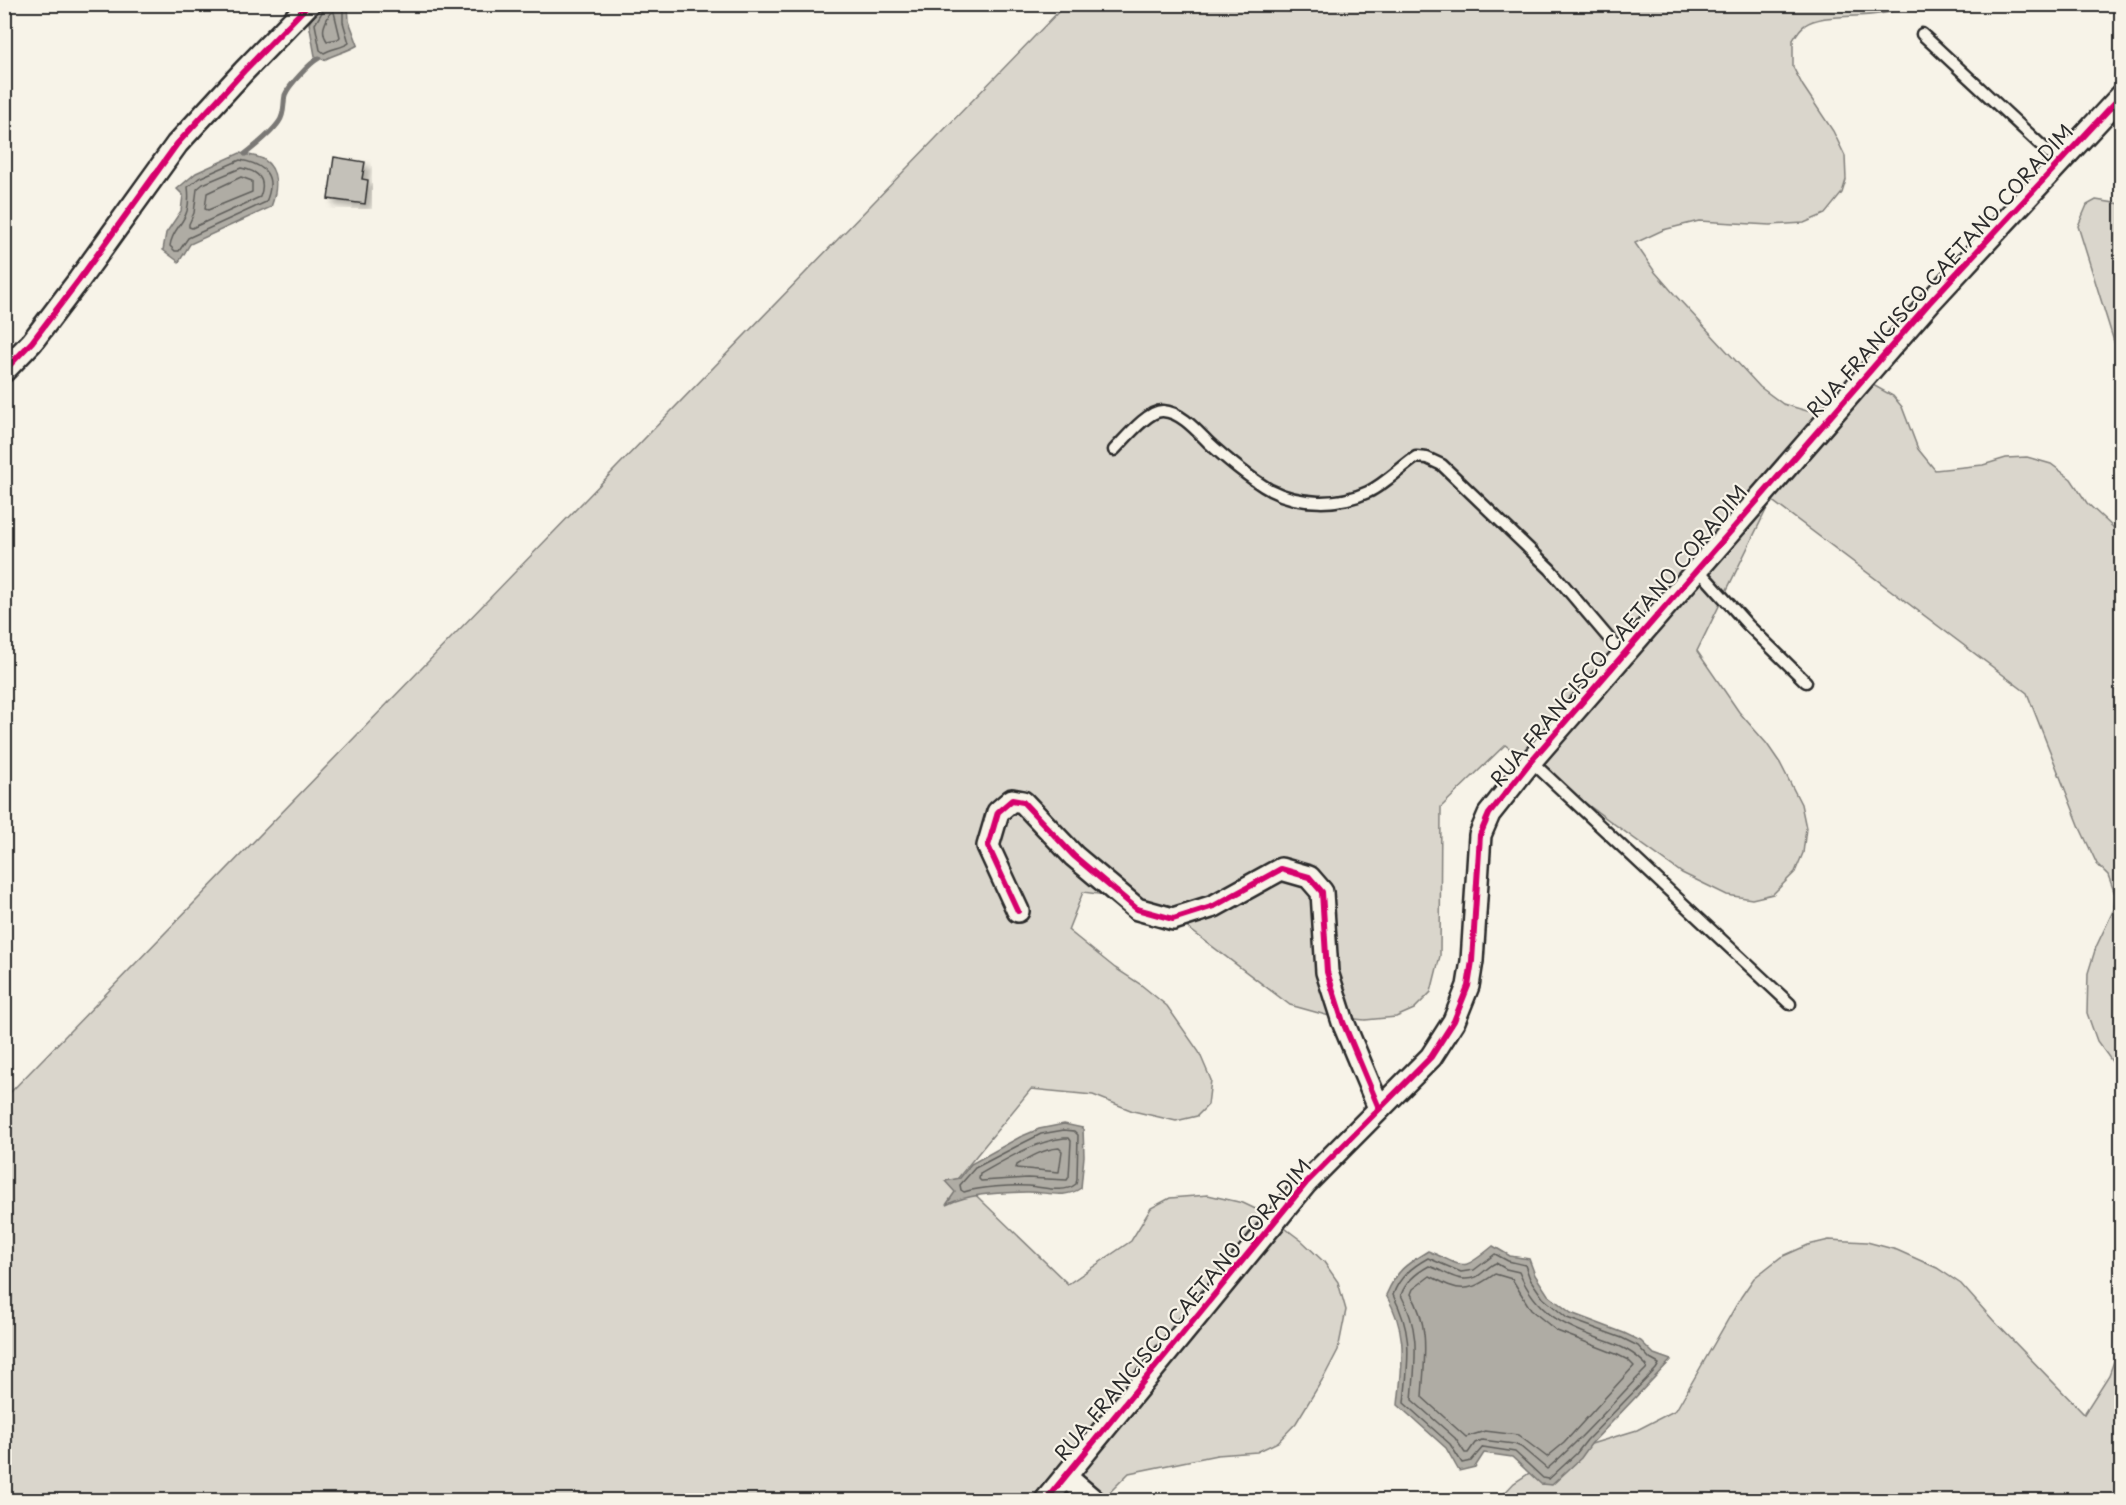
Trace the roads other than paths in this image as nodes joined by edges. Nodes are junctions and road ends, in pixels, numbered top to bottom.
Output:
1 (309, 4) edge
2 (1922, 34) dead end
3 (2121, 95) edge
4 (2059, 162) junction
5 (4, 371) edge
6 (1114, 450) dead end
7 (1697, 568) junction
8 (1623, 655) junction
9 (1806, 682) dead end
10 (1531, 761) junction
11 (1018, 911) dead end
12 (1790, 1004) dead end
13 (1379, 1108) junction
14 (1066, 1477) junction
15 (1046, 1500) edge
16 (1093, 1500) edge

1 - 5 street
2 - 4 lane
3 - 4 street, RUA FRANCISCO CAETANO CORADIM
4 - 7 street, RUA FRANCISCO CAETANO CORADIM
6 - 8 lane
7 - 8 street, RUA FRANCISCO CAETANO CORADIM
7 - 9 lane
8 - 10 street, RUA FRANCISCO CAETANO CORADIM
10 - 12 lane
10 - 13 street, RUA FRANCISCO CAETANO CORADIM
11 - 13 street
13 - 14 street, RUA FRANCISCO CAETANO CORADIM
14 - 15 street, RUA FRANCISCO CAETANO CORADIM
14 - 16 street

